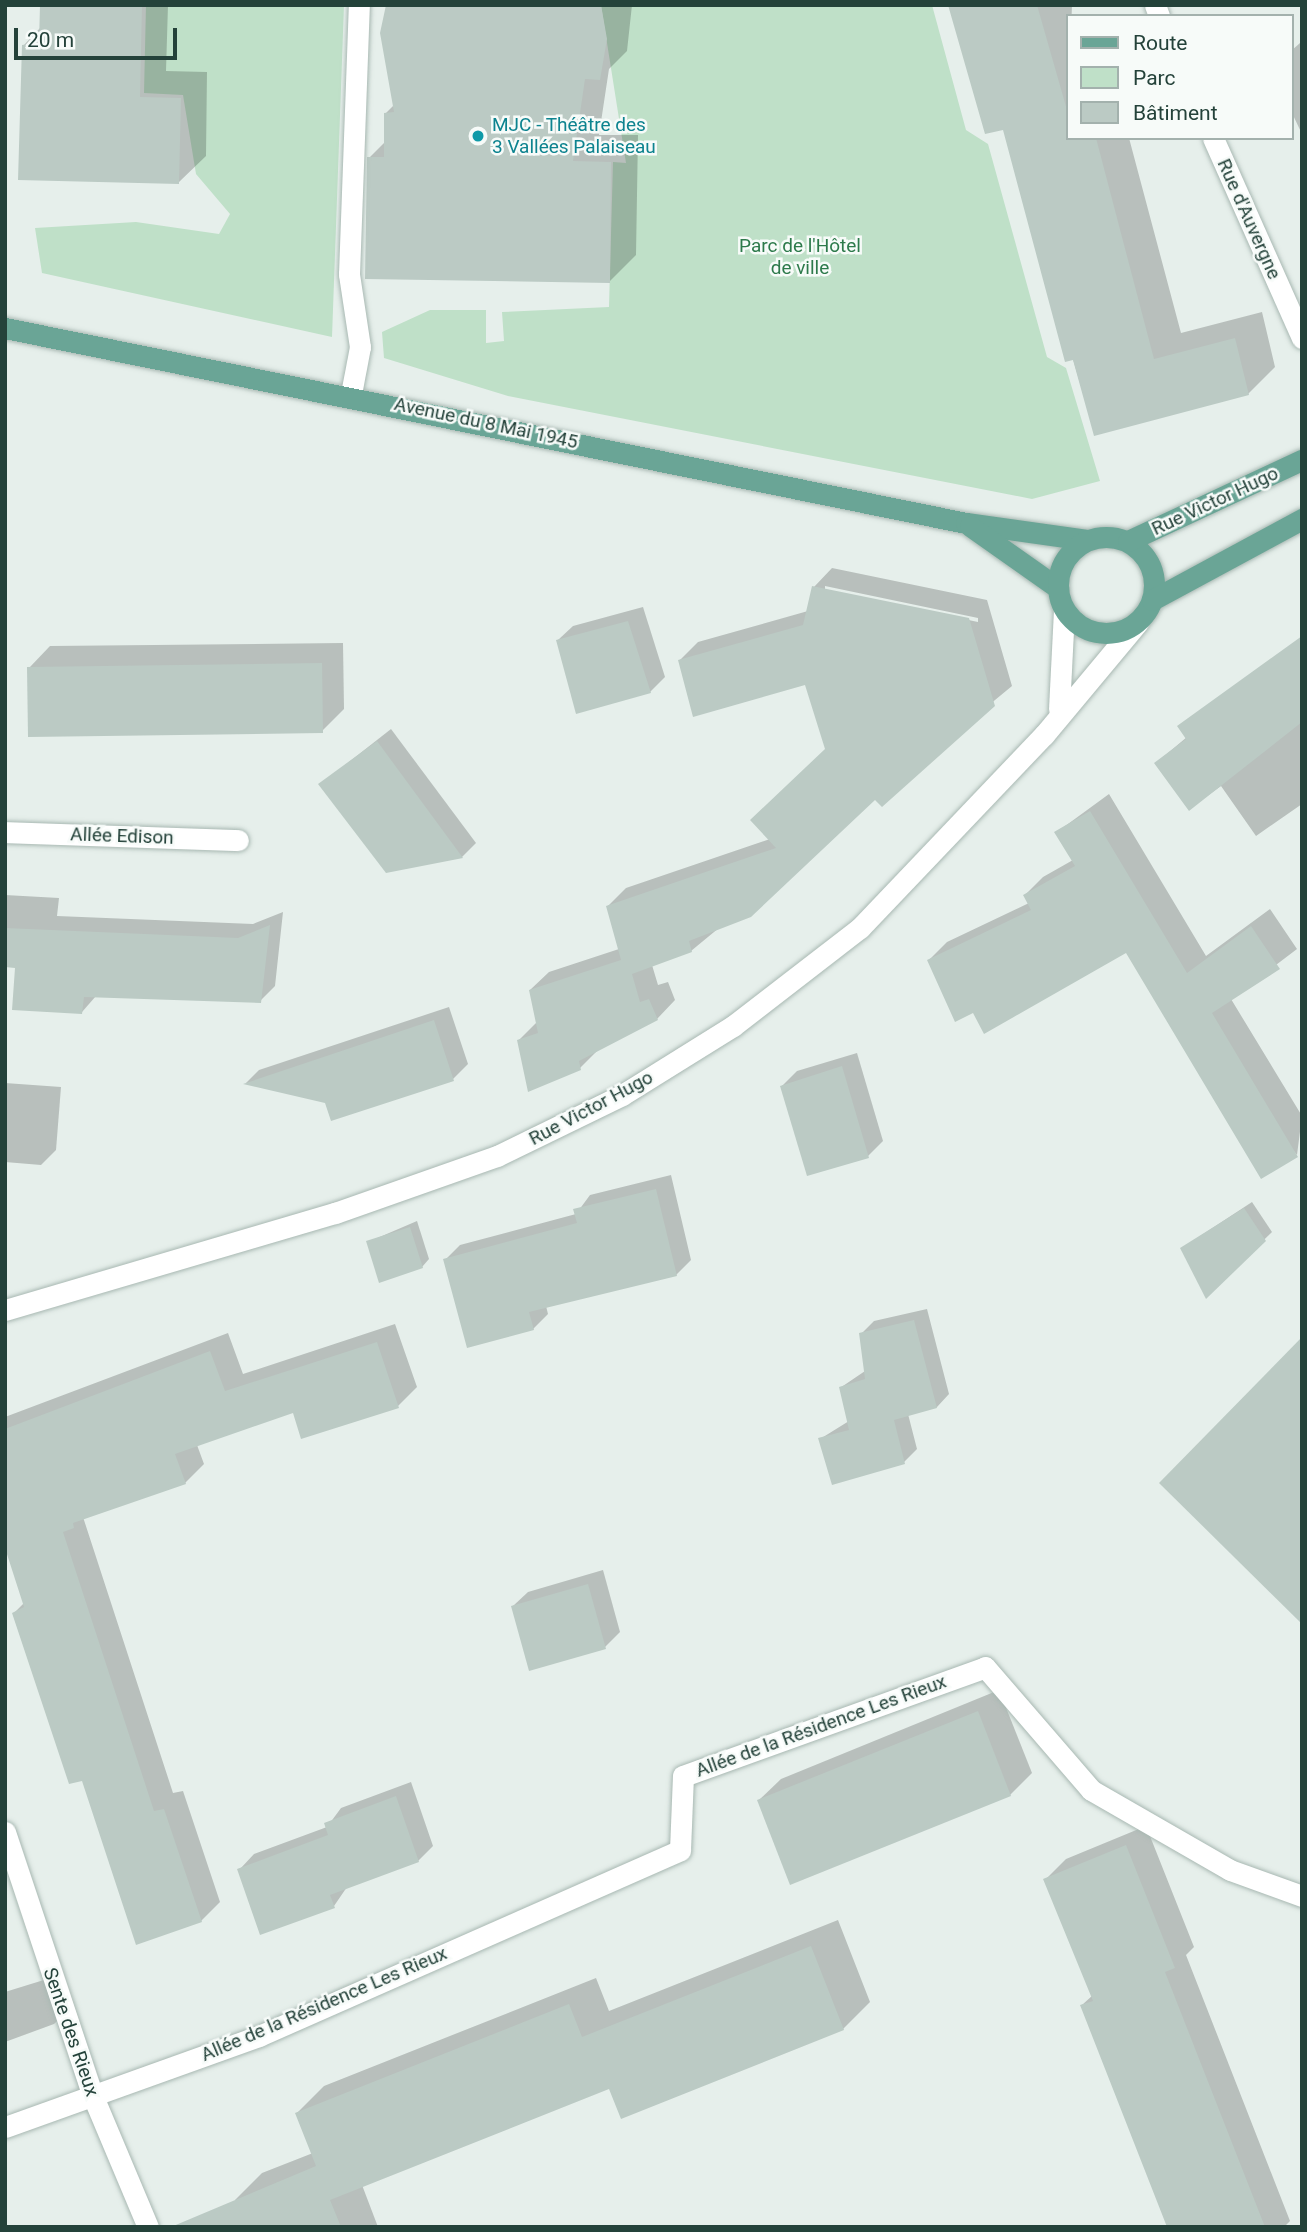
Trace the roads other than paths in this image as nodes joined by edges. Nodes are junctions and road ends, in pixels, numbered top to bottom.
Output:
1 (359, 5) edge
2 (1214, 140) edge
3 (5, 328) edge
4 (1302, 338) edge
5 (351, 394) junction
6 (1302, 460) edge
7 (1302, 519) edge
8 (966, 523) junction
9 (1087, 540) junction
10 (1128, 541) junction
11 (1058, 588) junction
12 (1152, 600) junction
13 (1064, 610) junction
14 (1138, 622) junction
15 (1059, 709) junction
16 (5, 832) edge
17 (238, 840) dead end
18 (5, 1310) edge
19 (5, 1832) edge
20 (1302, 1896) edge
21 (92, 2094) junction
22 (5, 2127) edge
23 (148, 2227) edge

1 - 5 street
2 - 4 street, Rue d'Auvergne
3 - 5 main road, Avenue du 8 Mai 1945
5 - 8 main road, Avenue du 8 Mai 1945
6 - 10 main road, Rue Victor Hugo
7 - 12 main road
8 - 9 main road, Avenue du 8 Mai 1945
8 - 11 main road, Avenue du 8 Mai 1945
9 - 10 main road
9 - 11 main road
10 - 12 main road
11 - 13 main road
12 - 14 main road
13 - 14 main road
13 - 15 street, Rue Victor Hugo
14 - 15 street, Rue Victor Hugo
15 - 18 street, Rue Victor Hugo
16 - 17 street, Allée Edison
19 - 21 street, Sente des Rieux
20 - 21 street, Allée de la Résidence Les Rieux
21 - 22 street, Allée de la Résidence Les Rieux
21 - 23 street, Sente des Rieux

